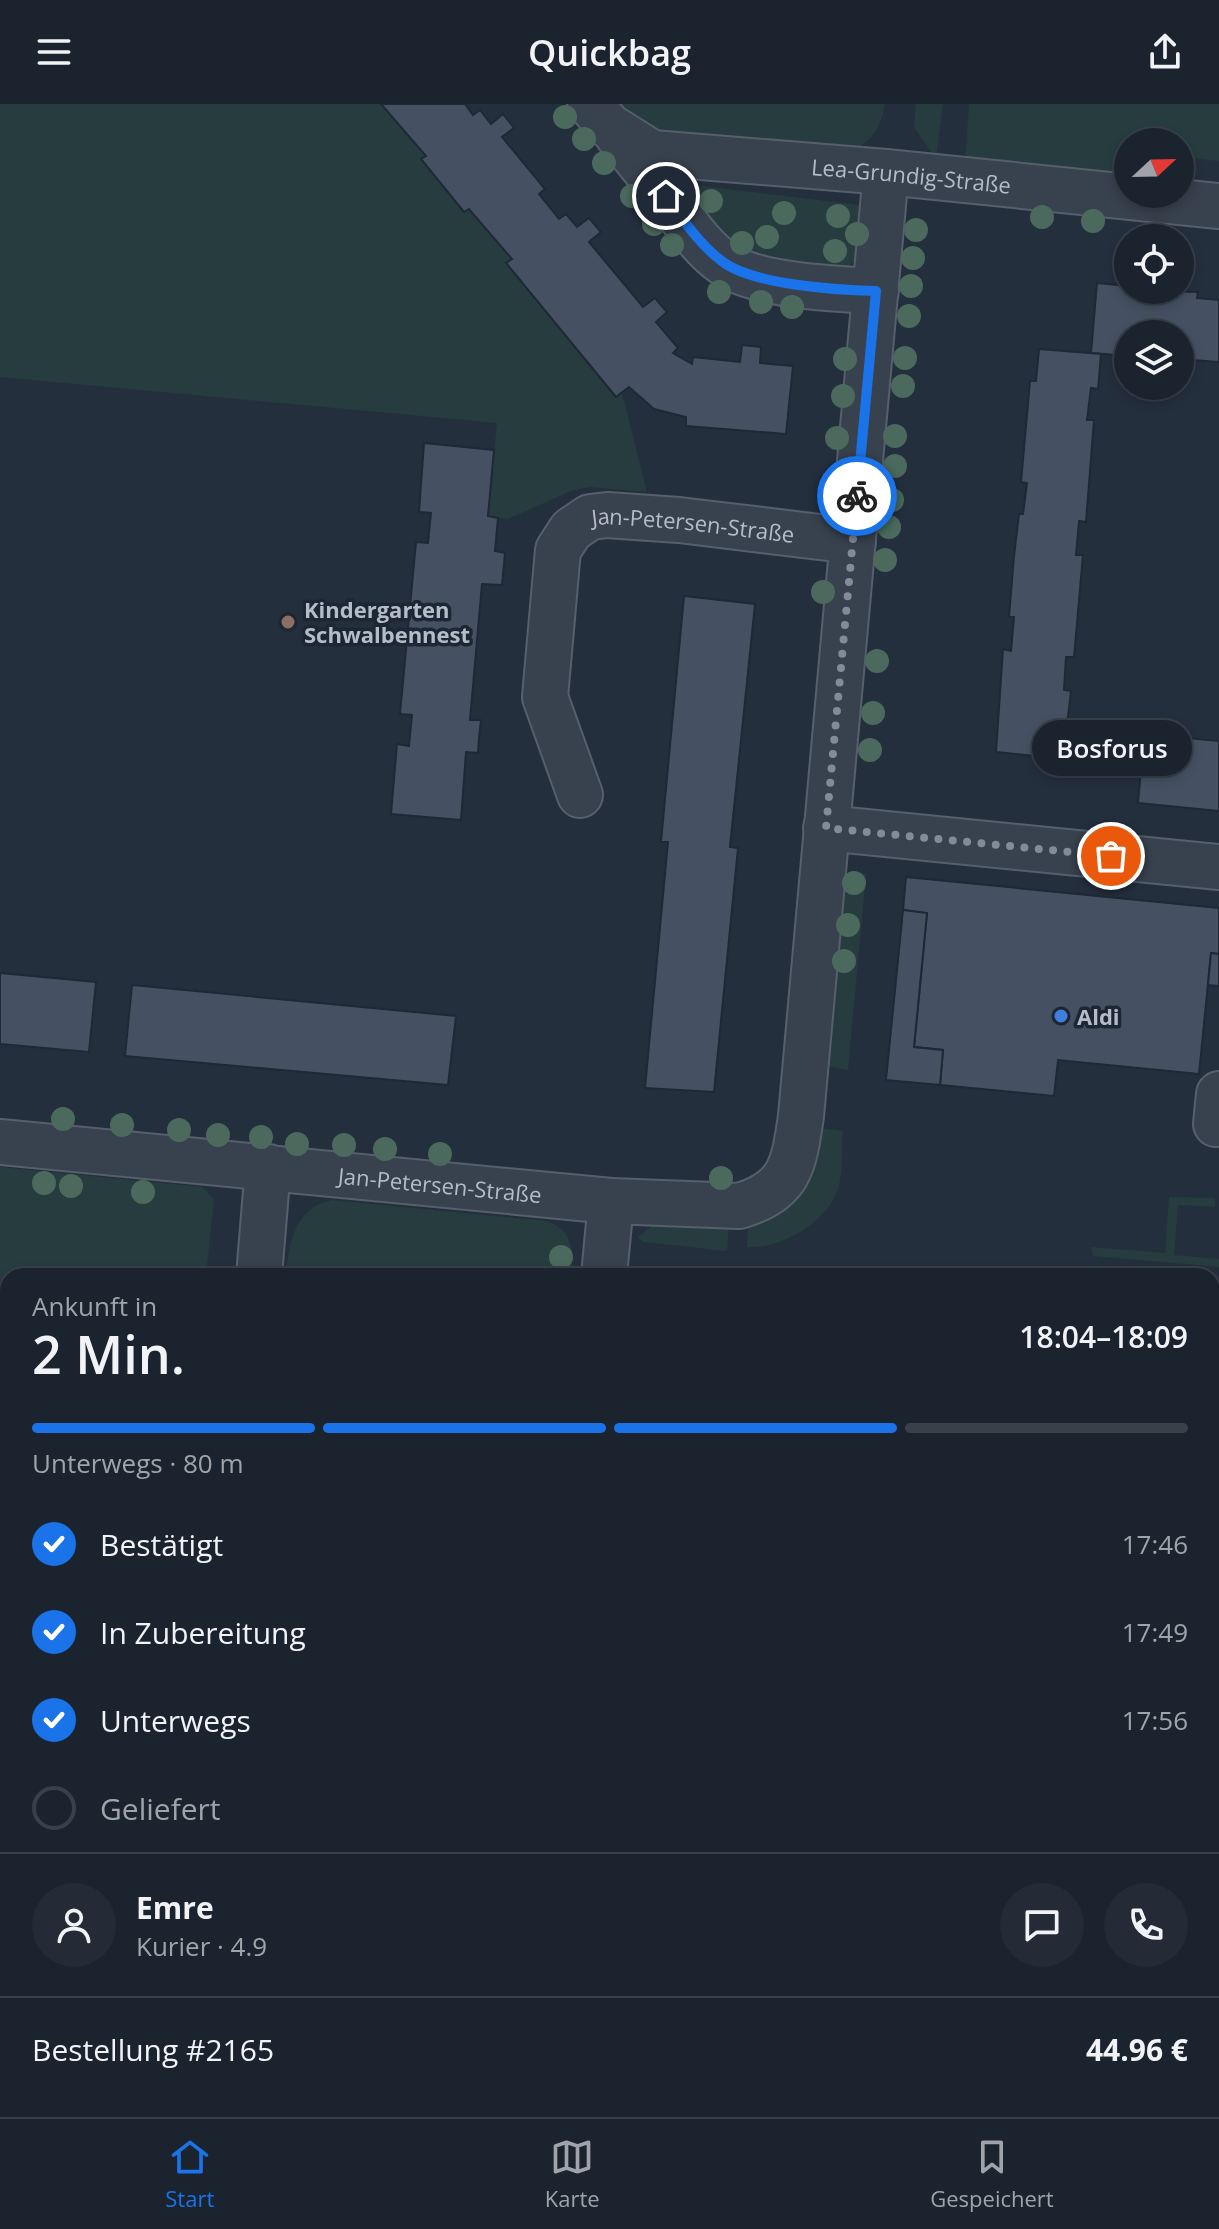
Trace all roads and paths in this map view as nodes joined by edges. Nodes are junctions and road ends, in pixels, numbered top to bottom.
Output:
1 (600, 115) edge
2 (886, 172) junction
3 (1219, 206) edge
4 (876, 291) junction
5 (853, 541) junction
6 (580, 795) dead end
7 (826, 828) junction
8 (1219, 867) edge
9 (0, 1142) edge
10 (268, 1167) junction
11 (611, 1201) junction
12 (260, 1268) edge
13 (605, 1268) edge

1 - 2 street, Lea-Grundig-Straße
1 - 4 street, Lea-Grundig-Straße
2 - 3 street, Lea-Grundig-Straße
2 - 4 street, Jan-Petersen-Straße
4 - 5 street, Jan-Petersen-Straße
5 - 6 street, Jan-Petersen-Straße
5 - 7 street, Jan-Petersen-Straße
7 - 8 street
7 - 11 street, Jan-Petersen-Straße
9 - 10 street, Jan-Petersen-Straße
10 - 11 street, Jan-Petersen-Straße
10 - 12 street
11 - 13 street

